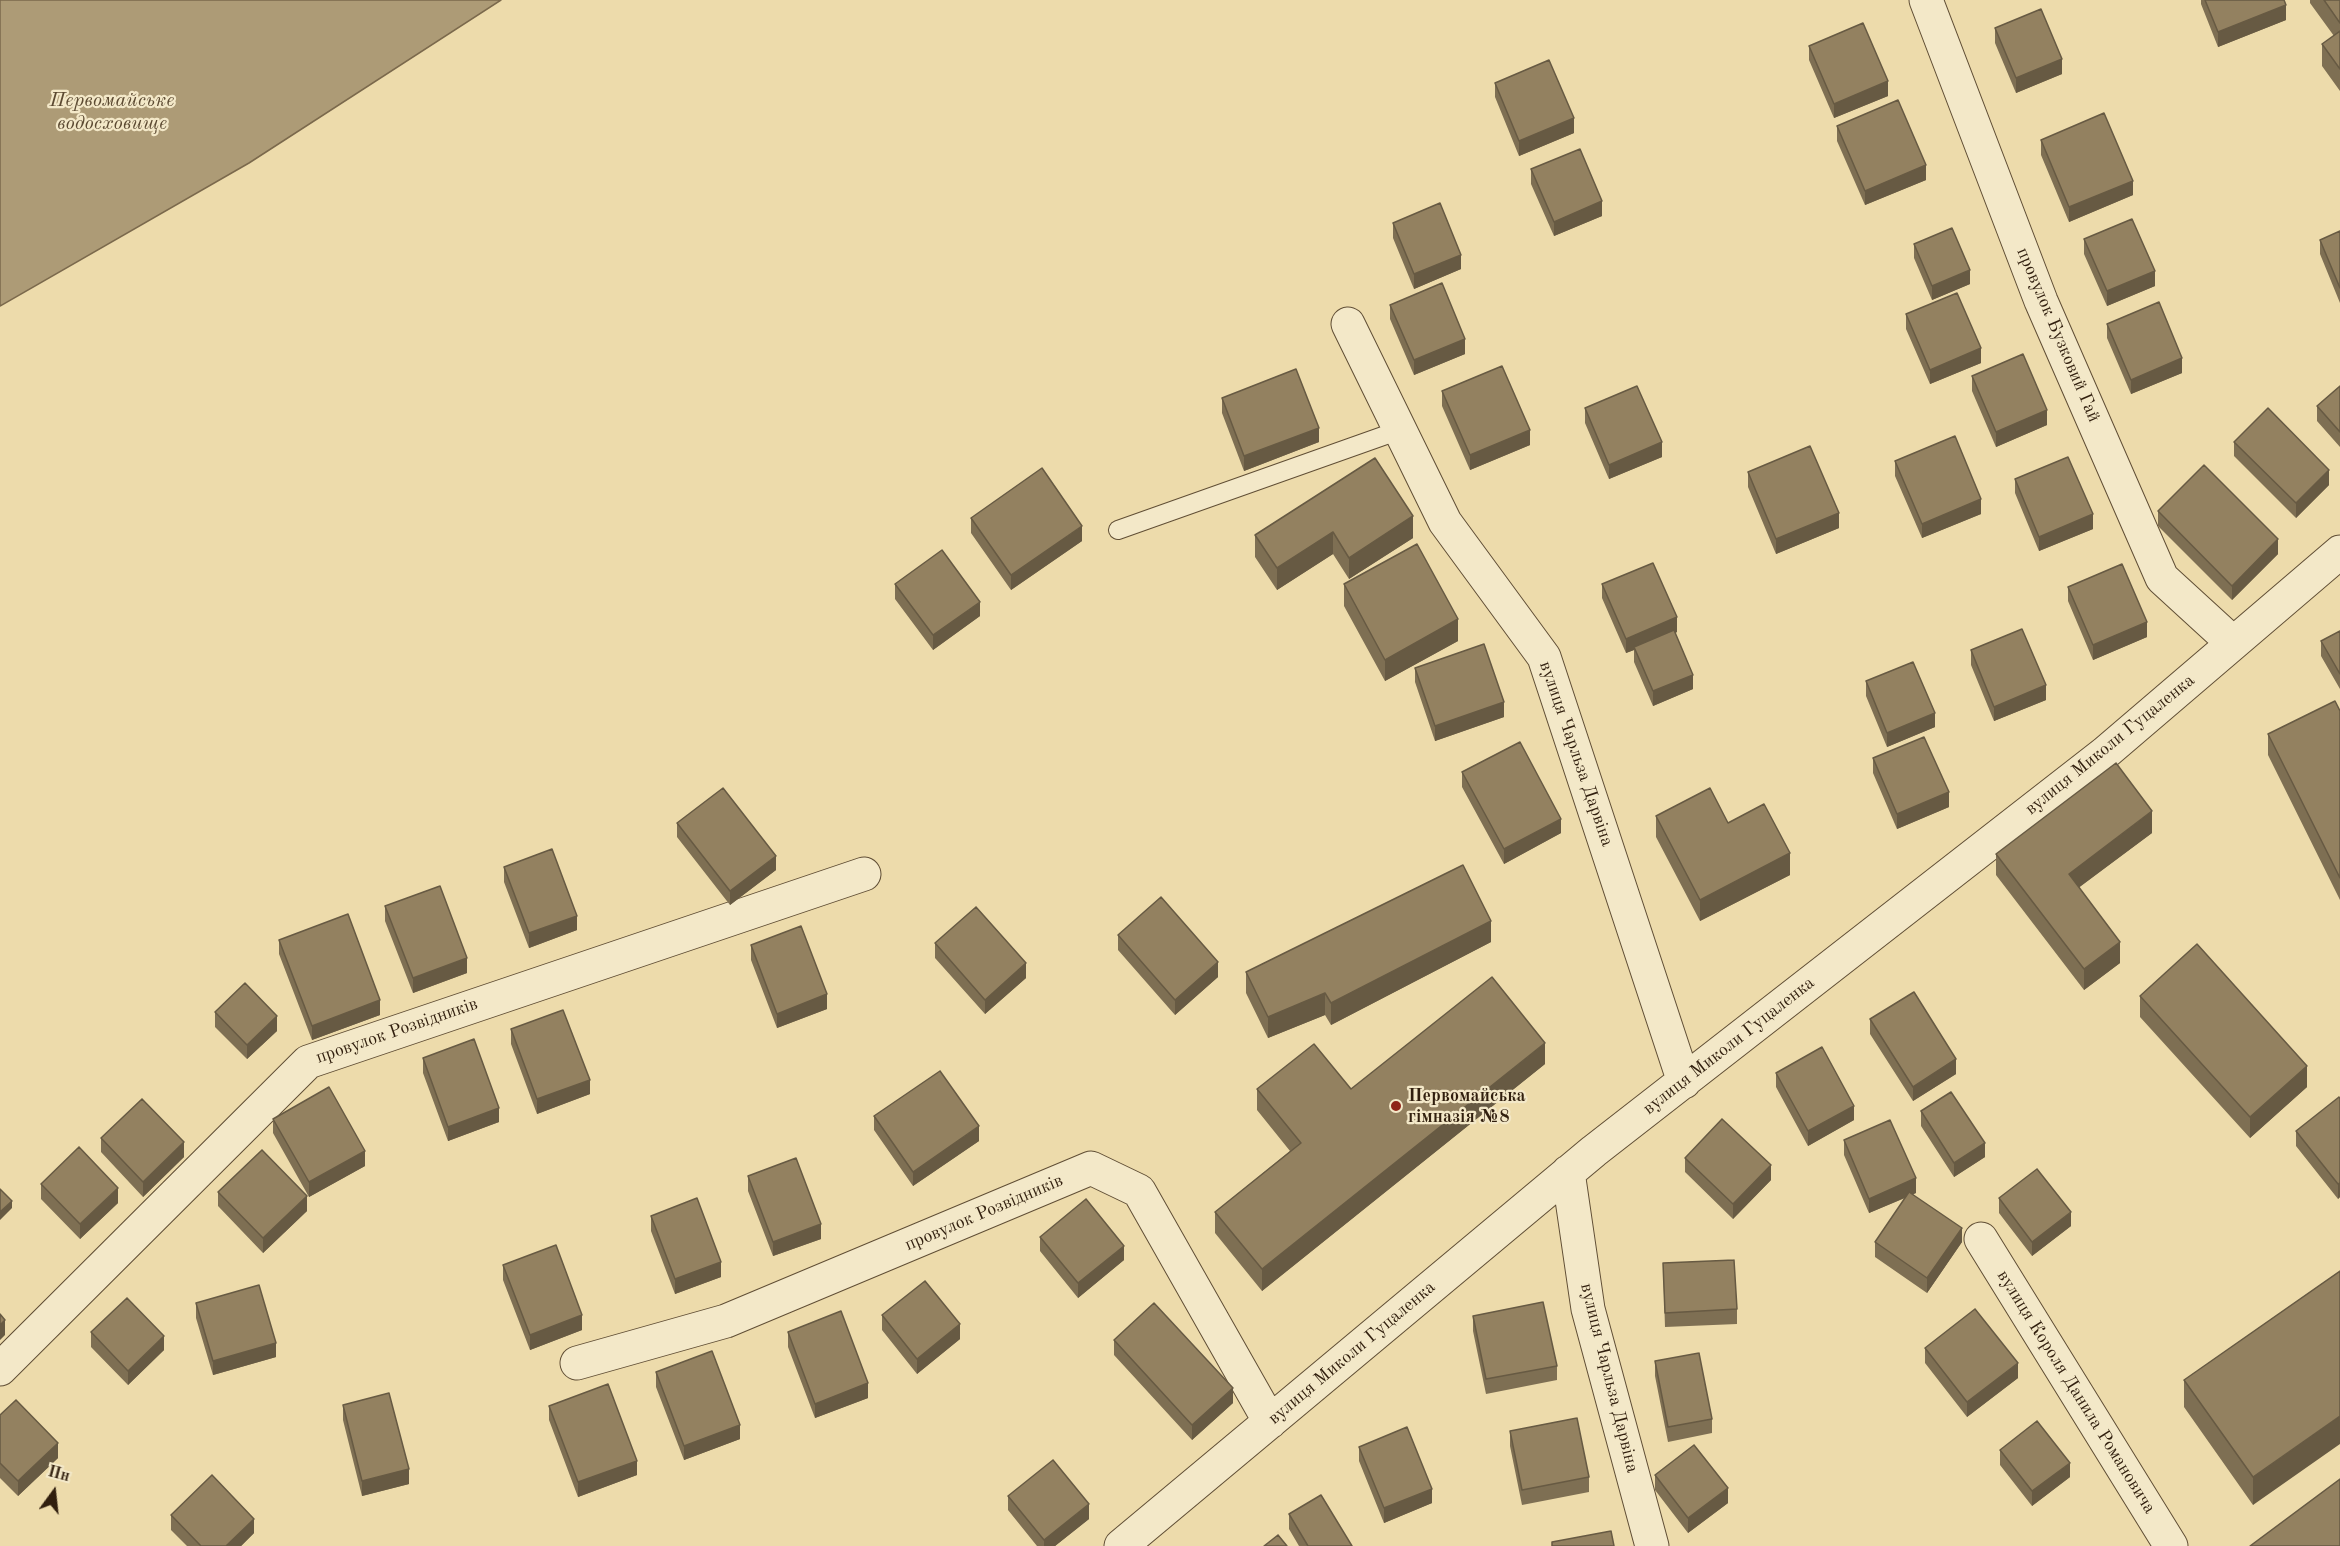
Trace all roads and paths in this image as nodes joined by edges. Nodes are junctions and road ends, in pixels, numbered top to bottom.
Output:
1 (1926, 0) edge
2 (1348, 324) dead end
3 (1400, 430) junction
4 (1118, 530) dead end
5 (2340, 552) edge
6 (2233, 643) junction
7 (864, 874) dead end
8 (1684, 1082) junction
9 (1568, 1173) junction
10 (1981, 1239) dead end
11 (577, 1363) dead end
12 (0, 1369) edge
13 (1270, 1422) junction
14 (1121, 1546) edge
15 (1652, 1546) edge
16 (2171, 1546) edge

1 - 6 street, провулок Бузковий Гай
2 - 3 street, вулиця Чарльза Дарвіна
3 - 4 lane
3 - 8 street, вулиця Чарльза Дарвіна
5 - 6 street, вулиця Миколи Гуцаленка
6 - 8 street, вулиця Миколи Гуцаленка
7 - 12 street, провулок Розвідників
8 - 9 street, вулиця Миколи Гуцаленка
9 - 13 street, вулиця Миколи Гуцаленка
9 - 15 street, вулиця Чарльза Дарвіна
10 - 16 street, вулиця Короля Данила Романовича
11 - 13 street, провулок Розвідників
13 - 14 street, вулиця Миколи Гуцаленка

